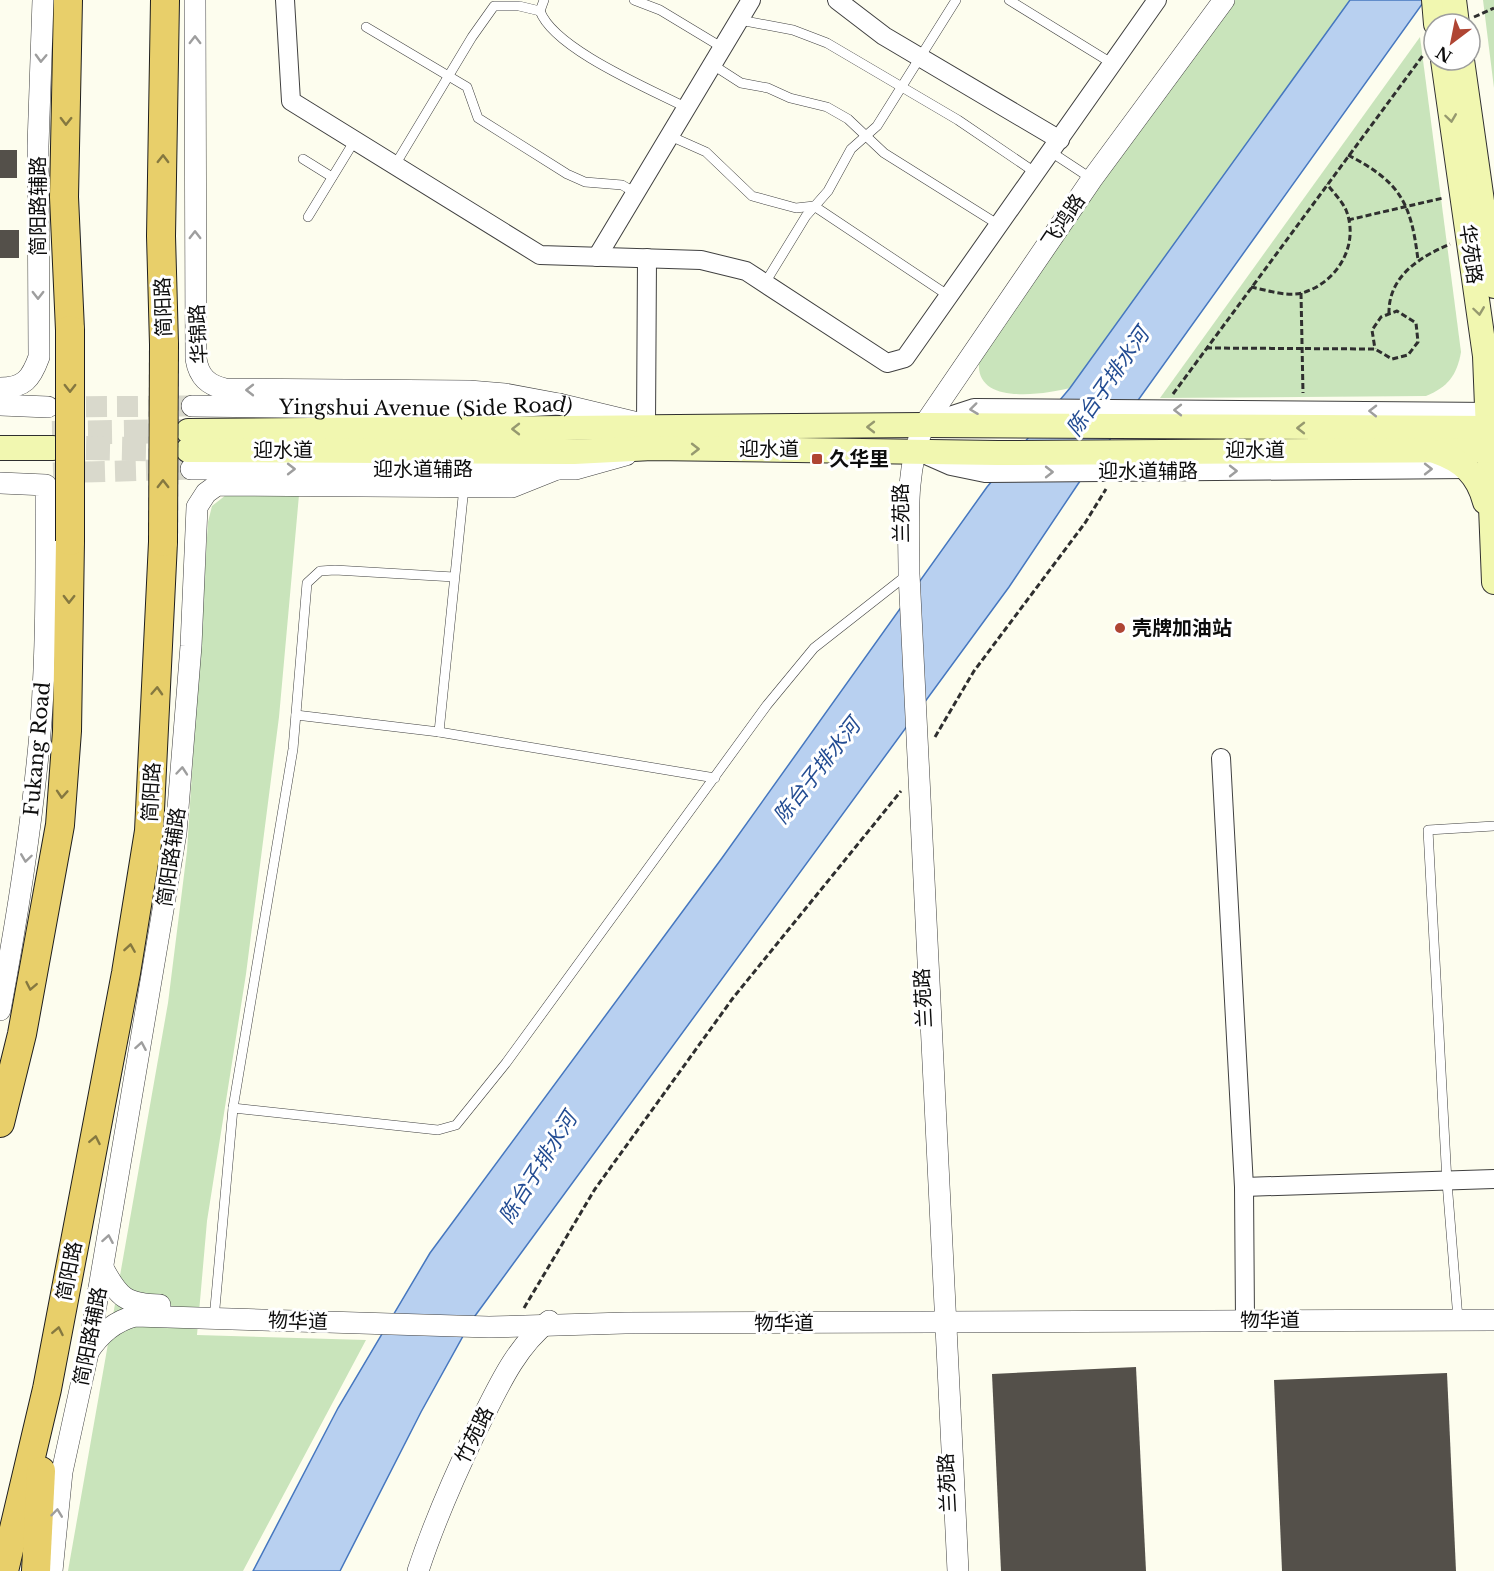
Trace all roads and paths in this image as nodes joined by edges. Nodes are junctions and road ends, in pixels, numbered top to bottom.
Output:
1 (43, 0) edge
2 (68, 0) edge
3 (165, 0) edge
4 (195, 0) edge
5 (285, 0) edge
6 (544, 0) edge
7 (634, 0) edge
8 (751, 0) edge
9 (837, 0) edge
10 (956, 0) edge
11 (1009, 0) edge
12 (1157, 0) edge
13 (1208, 0) edge
14 (1224, 0) edge
15 (540, 11) junction
16 (737, 23) junction
17 (366, 27) dead end
18 (723, 48) junction
19 (921, 58) junction
20 (1113, 64) junction
21 (713, 65) junction
22 (1422, 70) edge
23 (1440, 72) edge
24 (1463, 72) edge
25 (449, 77) junction
26 (901, 85) junction
27 (687, 108) junction
28 (670, 136) junction
29 (866, 137) junction
30 (355, 140) junction
31 (1055, 146) junction
32 (1348, 155) junction
33 (303, 159) dead end
34 (395, 165) junction
35 (1036, 173) junction
36 (1087, 176) junction
37 (332, 177) junction
38 (1327, 184) junction
39 (636, 193) junction
40 (1476, 193) edge
41 (814, 206) junction
42 (1405, 207) junction
43 (308, 217) dead end
44 (1348, 220) junction
45 (999, 225) junction
46 (1469, 236) junction
47 (597, 257) junction
48 (646, 258) junction
49 (1418, 260) junction
50 (765, 283) junction
51 (1251, 286) junction
52 (1494, 286) edge
53 (1301, 293) junction
54 (949, 296) junction
55 (1389, 314) junction
56 (1206, 348) junction
57 (1302, 349) junction
58 (1375, 350) junction
59 (0, 388) edge
60 (559, 404) junction
61 (0, 405) edge
62 (192, 406) tunnel mouth
63 (48, 407) tunnel mouth
64 (1161, 410) junction
65 (1304, 410) junction
66 (1134, 418) junction
67 (917, 426) junction
68 (0, 432) edge
69 (651, 434) junction
70 (1424, 439) junction
71 (1487, 446) edge
72 (0, 448) edge
73 (189, 450) joint
74 (908, 450) junction
75 (1114, 464) junction
76 (557, 469) junction
77 (0, 472) edge
78 (50, 479) junction
79 (0, 483) edge
80 (464, 487) junction
81 (1492, 517) edge
82 (454, 577) junction
83 (1494, 582) edge
84 (906, 583) junction
85 (296, 715) junction
86 (913, 729) junction
87 (439, 732) junction
88 (935, 738) dead end
89 (1221, 758) dead end
90 (912, 776) junction
91 (715, 778) junction
92 (1494, 826) edge
93 (0, 1010) edge
94 (233, 1108) junction
95 (2, 1113) edge
96 (1494, 1179) edge
97 (1447, 1182) junction
98 (1244, 1187) junction
99 (103, 1268) junction
100 (1494, 1311) edge
101 (214, 1313) junction
102 (520, 1315) junction
103 (1245, 1315) junction
104 (1458, 1316) junction
105 (942, 1317) junction
106 (492, 1320) junction
107 (1494, 1320) edge
108 (552, 1323) junction
109 (88, 1353) junction
110 (47, 1389) junction
111 (4, 1571) edge
112 (36, 1571) edge
113 (52, 1571) edge
114 (418, 1571) edge
115 (427, 1571) edge
116 (951, 1571) edge
117 (958, 1571) edge

1 -> 59 street, 简阳路辅路
2 -> 95 highway, bridge
110 -> 3 highway, 简阳路, bridge
60 -> 4 street, 华锦路
5 - 30 street
6 - 15 lane
7 - 18 lane
8 - 16 street
9 - 19 street
10 - 19 lane
11 - 20 lane
12 - 20 street
13 - 36 street, 飞鸿路
14 - 36 street, 飞鸿路
15 - 25 lane
15 - 27 lane
16 - 18 street
16 - 26 lane
17 - 25 lane
18 - 21 street
19 - 26 lane
19 - 31 street
20 - 31 street
21 - 27 street
21 - 29 lane
22 - 32 path
23 -> 40 main road, 华苑路
24 - 40 main road, 华苑路
25 - 34 lane
25 - 39 lane
26 - 29 lane
26 - 35 lane
27 - 28 street
28 - 39 street
28 - 41 lane
29 - 41 lane
29 - 45 lane
30 - 34 street
30 - 37 lane
31 - 35 street
31 - 36 lane
32 - 38 path
32 - 42 path
33 - 37 lane
34 - 47 street
35 - 45 street
36 - 67 street, 飞鸿路
37 - 43 lane
38 - 44 path
38 - 51 path
39 - 47 street
40 - 42 path
40 - 46 main road, 华苑路
40 - 52 main road, 华苑路
41 - 50 lane
41 - 54 lane
42 - 44 path
42 - 49 path
44 - 53 path
45 - 54 street
46 - 49 path
46 -> 71 main road, 华苑路
47 - 48 street
48 - 50 street
48 - 69 street
49 - 55 path
50 - 54 street
51 - 53 path
51 - 56 path
53 - 57 path
55 - 58 path
55 - 58 path
56 - 57 path
56 - 64 path
57 - 58 path
57 - 65 path
60 - 62 street, Yingshui Avenue (Side Road)
60 - 69 street, Yingshui Avenue (Side Road)
61 - 63 street
65 -> 64 street
64 - 66 street
71 -> 65 street
66 -> 67 main road, 迎水道
70 -> 66 main road, 迎水道
67 -> 69 main road, 迎水道
67 - 74 street, 飞鸿路
68 - 72 main road
69 - 73 main road, 迎水道
69 -> 74 main road, 迎水道
69 - 76 street, 迎水道辅路
70 - 71 main road, 迎水道
70 - 75 main road, 迎水道
75 -> 71 street, 迎水道辅路
71 - 81 main road
73 -> 76 street, 迎水道辅路
74 -> 75 main road, 迎水道
74 - 84 street, 兰苑路
75 - 88 path
76 - 80 street, 简阳路辅路
77 - 78 street
78 - 79 street
78 -> 93 street, Fukang Road
80 - 82 lane
99 -> 80 street, 简阳路辅路
81 - 83 main road
82 - 85 lane
82 - 87 lane
84 - 86 street, 兰苑路
84 - 91 lane
85 - 87 lane
85 - 94 lane
86 - 90 street, 兰苑路
86 - 105 street, 兰苑路
87 - 91 lane
89 - 98 street
90 - 102 path
90 - 105 street, 兰苑路
91 - 94 lane
92 - 97 lane
94 - 101 lane
96 - 97 street
97 - 98 street
97 - 104 lane
98 - 103 street
99 - 101 street, 物华道
99 - 109 street, 简阳路辅路
100 - 104 street, 物华道
101 - 106 street, 物华道
101 - 109 street, 物华道
102 - 106 street, 物华道
102 - 108 street, 物华道
103 - 104 street, 物华道
103 - 105 street, 物华道
104 - 107 street, 物华道
105 - 108 street, 物华道
105 - 116 street, 兰苑路
105 - 117 street, 兰苑路
106 - 108 street, 物华道
108 - 114 street, 竹苑路
108 - 115 street, 竹苑路
113 -> 109 street, 简阳路辅路
110 - 111 highway, 简阳路
110 - 112 highway

